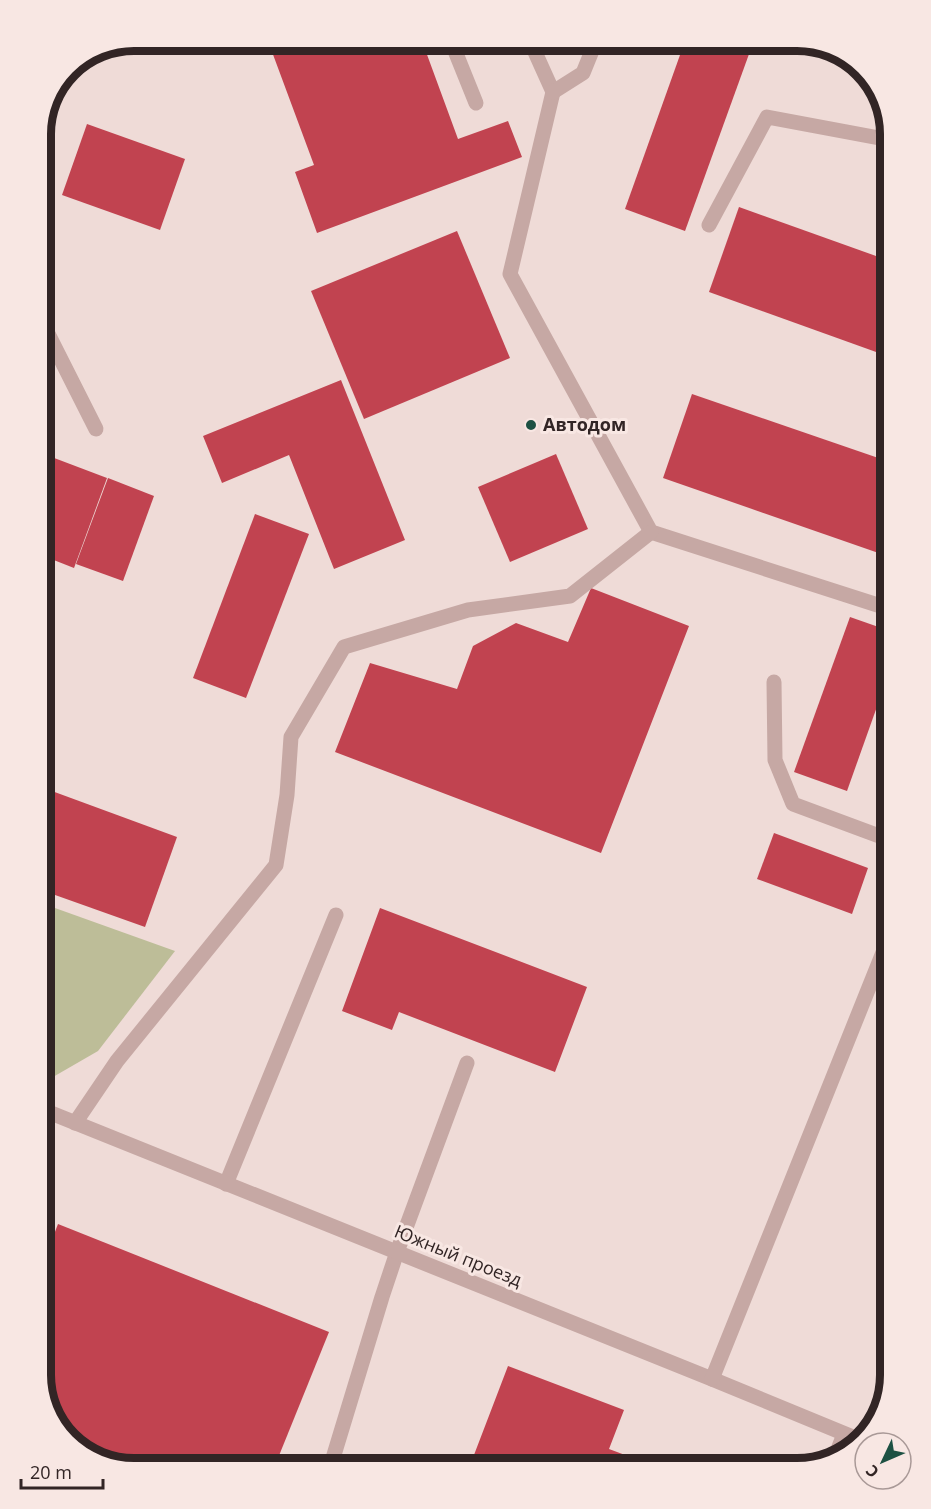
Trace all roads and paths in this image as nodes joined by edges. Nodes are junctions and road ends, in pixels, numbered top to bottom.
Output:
1 (455, 51) edge
2 (535, 51) edge
3 (592, 51) edge
4 (553, 92) junction
5 (476, 103) dead end
6 (880, 138) edge
7 (709, 225) dead end
8 (51, 342) edge
9 (96, 429) dead end
10 (651, 532) junction
11 (880, 605) edge
12 (774, 682) dead end
13 (880, 836) edge
14 (336, 915) dead end
15 (880, 962) edge
16 (467, 1063) dead end
17 (51, 1114) edge
18 (75, 1123) junction
19 (226, 1184) junction
20 (397, 1252) junction
21 (712, 1379) junction
22 (844, 1434) junction
23 (852, 1437) edge
24 (839, 1446) edge
25 (333, 1458) edge

1 - 5 street
2 - 4 street
3 - 4 street
4 - 10 street
6 - 7 street
8 - 9 street
10 - 11 street
10 - 18 street
12 - 13 street
14 - 19 street
15 - 21 street
16 - 20 street
17 - 18 street, Южный проезд
18 - 19 street, Южный проезд
19 - 20 street, Южный проезд
20 - 21 street, Южный проезд
20 - 25 street
21 - 22 street, Южный проезд
22 - 23 street, Южный проезд
22 - 24 street

